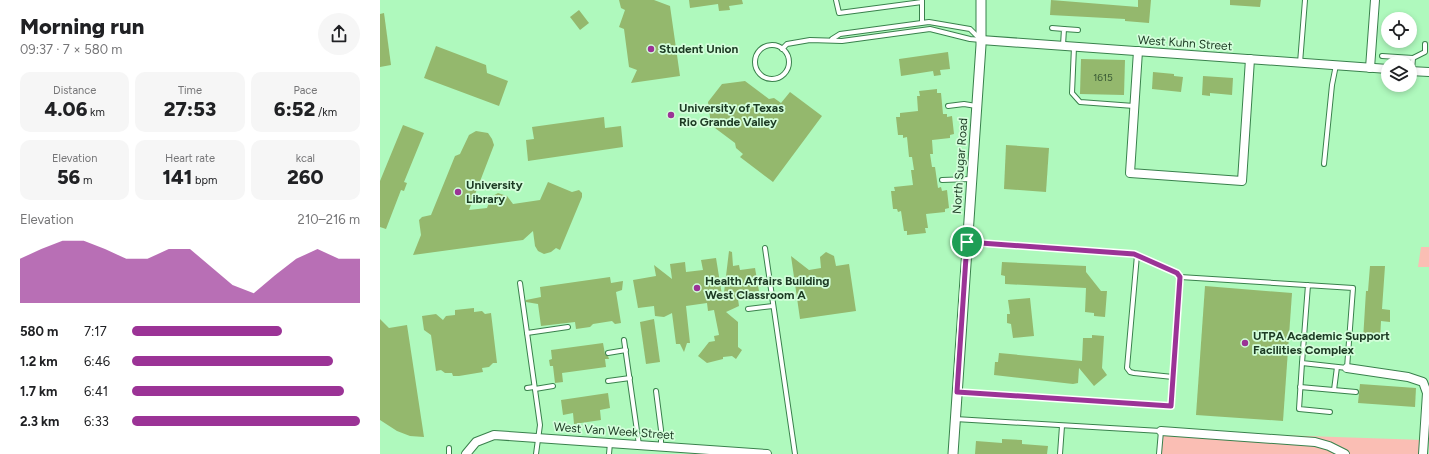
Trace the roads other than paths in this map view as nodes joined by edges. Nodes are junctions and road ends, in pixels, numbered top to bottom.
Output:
1 (836, 0) edge
2 (981, 0) edge
3 (1305, 0) edge
4 (1375, 0) edge
5 (922, 1) edge
6 (922, 22) junction
7 (932, 22) junction
8 (1052, 28) dead end
9 (930, 29) junction
10 (1064, 29) junction
11 (1078, 30) dead end
12 (831, 39) junction
13 (981, 40) junction
14 (1426, 44) dead end
15 (1063, 46) junction
16 (1074, 47) junction
17 (782, 49) junction
18 (1138, 51) junction
19 (1417, 56) edge
20 (1250, 59) junction
21 (1300, 63) junction
22 (1336, 65) junction
23 (1370, 68) junction
24 (1381, 69) edge
25 (1417, 71) edge
26 (1429, 72) edge
27 (948, 106) dead end
28 (976, 106) junction
29 (1135, 106) junction
30 (1324, 164) dead end
31 (972, 178) junction
32 (942, 180) dead end
33 (967, 242) junction
34 (765, 248) dead end
35 (1137, 255) junction
36 (1180, 277) junction
37 (520, 283) dead end
38 (1308, 285) junction
39 (773, 306) junction
40 (748, 309) dead end
41 (568, 327) dead end
42 (527, 333) junction
43 (624, 340) dead end
44 (626, 350) junction
45 (608, 353) dead end
46 (1302, 363) junction
47 (1337, 367) junction
48 (1347, 368) junction
49 (1173, 376) junction
50 (630, 378) junction
51 (608, 381) dead end
52 (553, 386) dead end
53 (1300, 387) junction
54 (527, 388) dead end
55 (535, 388) junction
56 (1334, 390) junction
57 (656, 391) dead end
58 (957, 392) junction
59 (1356, 392) dead end
60 (1330, 412) dead end
61 (955, 419) junction
62 (1062, 426) junction
63 (1161, 431) junction
64 (540, 438) junction
65 (610, 443) junction
66 (639, 445) junction
67 (661, 446) junction
68 (449, 448) dead end
69 (449, 454) edge
70 (466, 454) edge
71 (536, 454) edge
72 (609, 454) edge
73 (767, 454) edge
74 (795, 454) edge
75 (952, 454) edge
76 (1060, 454) edge
77 (1159, 454) edge
78 (1344, 454) edge
79 (1423, 454) edge

1 - 5 lane
2 - 13 street, North Sugar Road
3 - 21 lane
4 - 23 street
5 - 6 lane
6 - 7 lane
6 - 12 lane
7 - 9 lane
7 - 13 lane
8 - 10 lane
9 - 12 lane
9 - 13 lane
10 - 11 lane
10 - 15 lane
12 - 17 lane
13 - 15 street, West Kuhn Street
13 - 28 street, North Sugar Road
14 - 19 lane
15 - 16 street, West Kuhn Street
16 - 18 street, West Kuhn Street
16 - 29 lane
17 - 17 lane
18 - 20 street, West Kuhn Street
18 - 29 street
20 - 21 street, West Kuhn Street
20 - 29 street
21 - 22 street, West Kuhn Street
22 - 23 street, West Kuhn Street
22 - 30 lane
23 - 24 street, West Kuhn Street
25 - 26 street
27 - 28 lane
28 - 31 street, North Sugar Road
31 - 32 lane
31 - 33 street, North Sugar Road
33 - 35 lane
33 - 58 street, North Sugar Road
34 - 39 lane
35 - 36 lane
35 - 49 lane
36 - 38 lane
36 - 49 lane
37 - 42 lane
38 - 46 lane
38 - 48 lane
39 - 40 lane
39 - 74 lane
41 - 42 lane
42 - 55 lane
43 - 44 lane
44 - 45 lane
44 - 50 lane
46 - 47 lane
46 - 53 lane
47 - 48 lane
47 - 56 lane
48 - 79 street
49 - 58 lane
50 - 51 lane
50 - 66 lane
52 - 55 lane
53 - 56 lane
53 - 60 lane
54 - 55 lane
55 - 64 lane
56 - 59 lane
57 - 67 lane
58 - 61 street, North Sugar Road
61 - 62 lane
61 - 75 street, North Sugar Road
62 - 63 lane
62 - 76 lane
63 - 77 lane
63 - 78 street
64 - 65 street, West Van Week Street
64 - 70 street, West Van Week Street
64 - 71 lane
65 - 66 street, West Van Week Street
65 - 72 lane
66 - 67 street, West Van Week Street
67 - 73 street, West Van Week Street
68 - 69 lane

